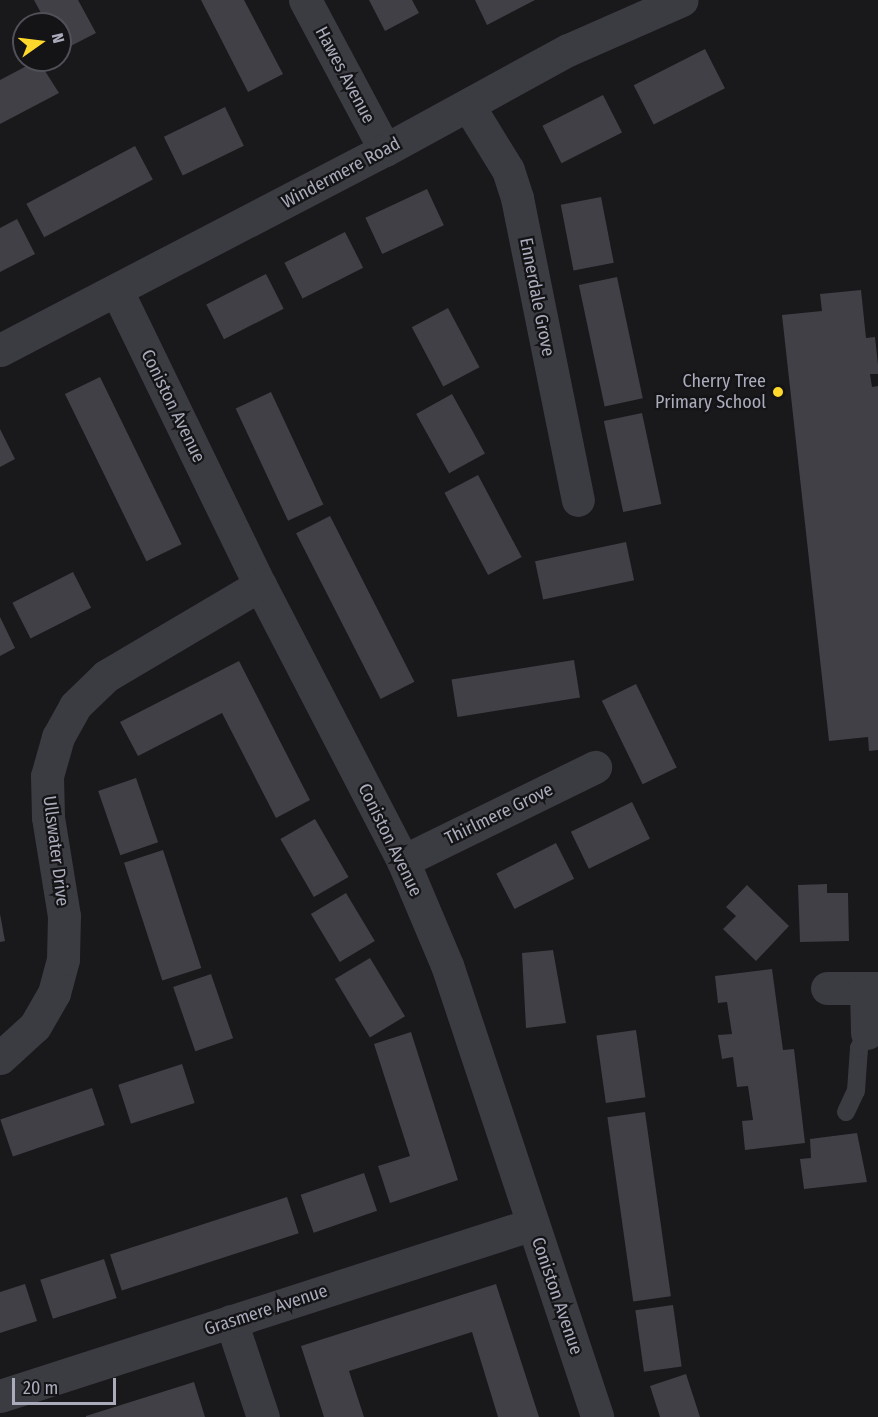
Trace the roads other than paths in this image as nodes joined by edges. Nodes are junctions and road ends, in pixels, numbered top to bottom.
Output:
1 (305, 0) edge
2 (682, 0) edge
3 (468, 105) junction
4 (385, 150) junction
5 (117, 291) junction
6 (0, 350) edge
7 (578, 500) dead end
8 (260, 585) junction
9 (595, 766) dead end
10 (403, 861) junction
11 (827, 988) dead end
12 (872, 988) edge
13 (867, 1033) joint
14 (0, 1058) edge
15 (846, 1112) dead end
16 (533, 1224) junction
17 (231, 1321) junction
18 (0, 1396) edge
19 (262, 1417) edge
20 (597, 1417) edge

1 - 4 street, Hawes Avenue
2 - 3 street, Windermere Road
3 - 4 street, Windermere Road
3 - 7 street, Ennerdale Grove
4 - 5 street, Windermere Road
5 - 6 street, Windermere Road
5 - 8 street, Coniston Avenue
8 - 10 street, Coniston Avenue
8 - 14 street, Ullswater Drive
9 - 10 street, Thirlmere Grove
10 - 16 street, Coniston Avenue
11 - 12 street
12 - 13 street
13 - 15 lane
16 - 17 street, Grasmere Avenue
16 - 20 street, Coniston Avenue
17 - 18 street, Grasmere Avenue
17 - 19 street

